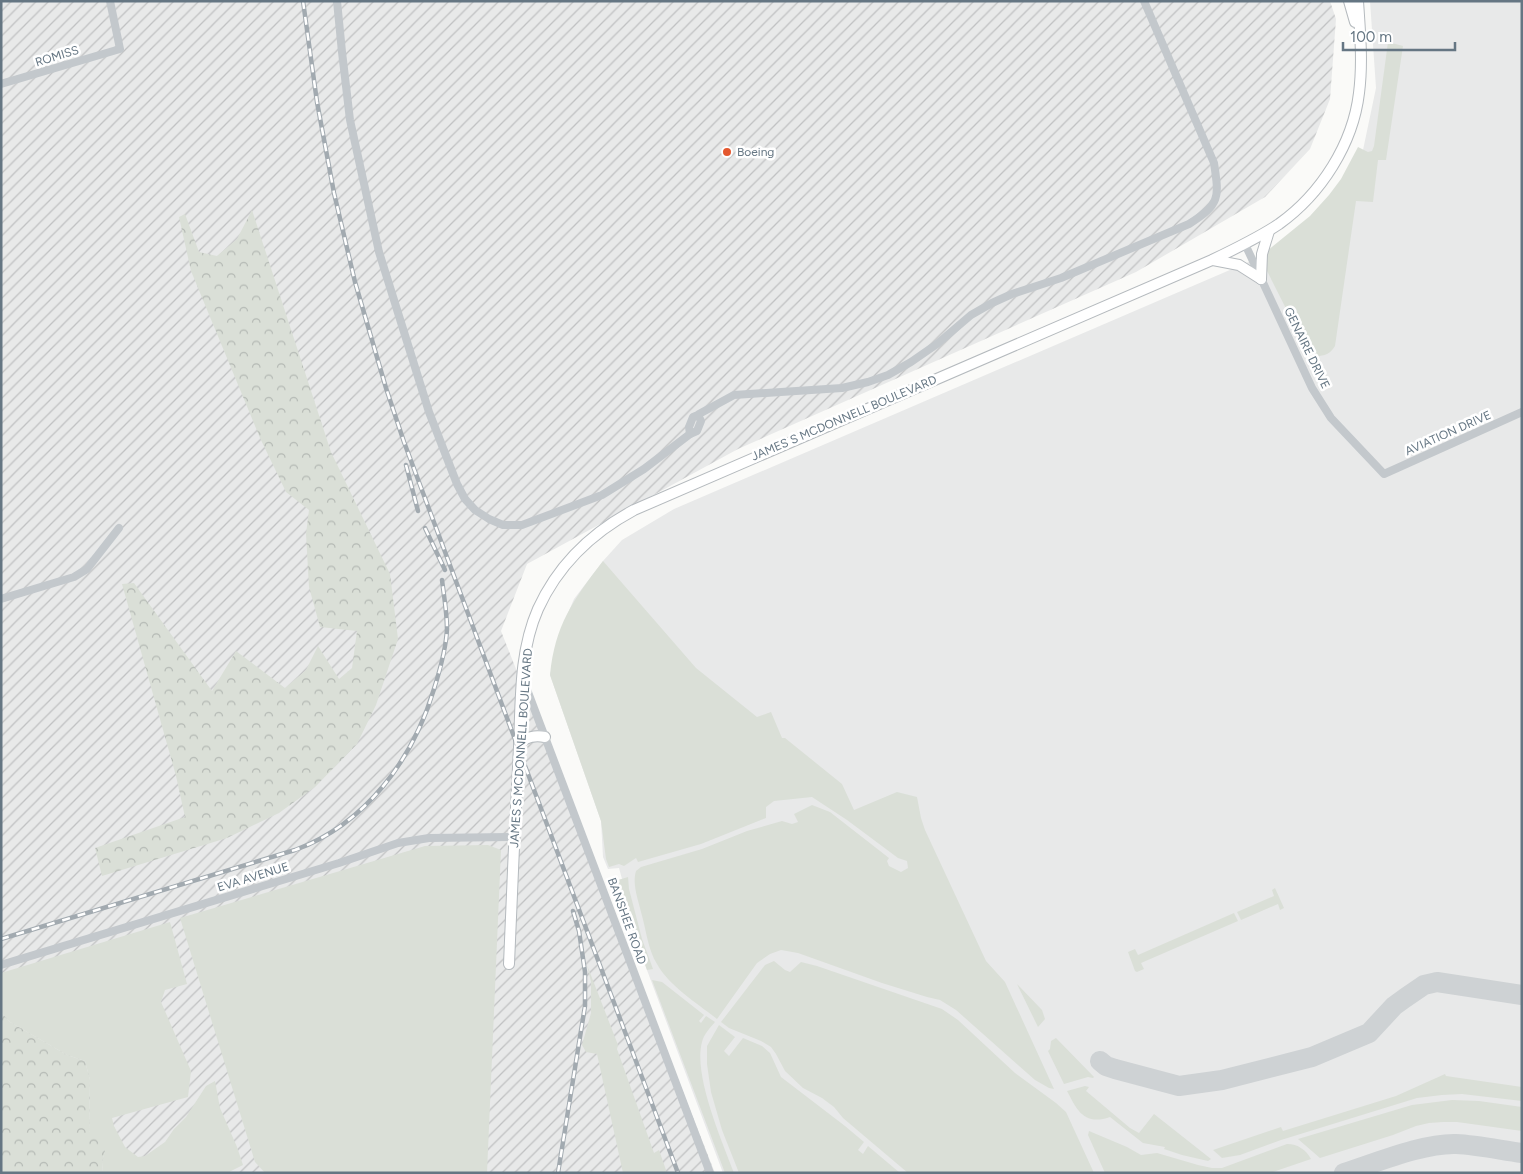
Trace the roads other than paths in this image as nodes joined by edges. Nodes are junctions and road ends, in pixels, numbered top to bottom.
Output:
1 (110, 1) edge
2 (337, 1) edge
3 (1144, 1) edge
4 (1349, 1) edge
5 (1358, 1) edge
6 (1361, 43) junction
7 (1, 84) edge
8 (1269, 231) junction
9 (1245, 244) junction
10 (1212, 260) junction
11 (1261, 279) junction
12 (1522, 412) edge
13 (1384, 474) joint
14 (119, 528) dead end
15 (1, 600) edge
16 (523, 678) junction
17 (545, 737) junction
18 (519, 743) junction
19 (515, 837) junction
20 (509, 964) dead end
21 (1, 966) edge
22 (710, 1173) edge

1 - 7 street, ROMISS
2 - 3 street
4 - 6 main road
5 - 6 main road, JAMES S MCDONNELL BOULEVARD
6 - 8 main road, JAMES S MCDONNELL BOULEVARD
8 - 9 main road, JAMES S MCDONNELL BOULEVARD
8 - 11 main road
9 - 10 main road, JAMES S MCDONNELL BOULEVARD
9 - 11 street, GENAIRE DRIVE
10 - 11 main road
10 - 16 main road, JAMES S MCDONNELL BOULEVARD
11 - 13 street, GENAIRE DRIVE
12 - 13 street, AVIATION DRIVE
14 - 15 street
16 - 17 street, BANSHEE ROAD
16 - 18 main road, JAMES S MCDONNELL BOULEVARD
17 - 18 main road
17 - 22 street, BANSHEE ROAD
18 - 19 main road, JAMES S MCDONNELL BOULEVARD
19 - 20 main road, JAMES S MCDONNELL BOULEVARD
19 - 21 street, EVA AVENUE

